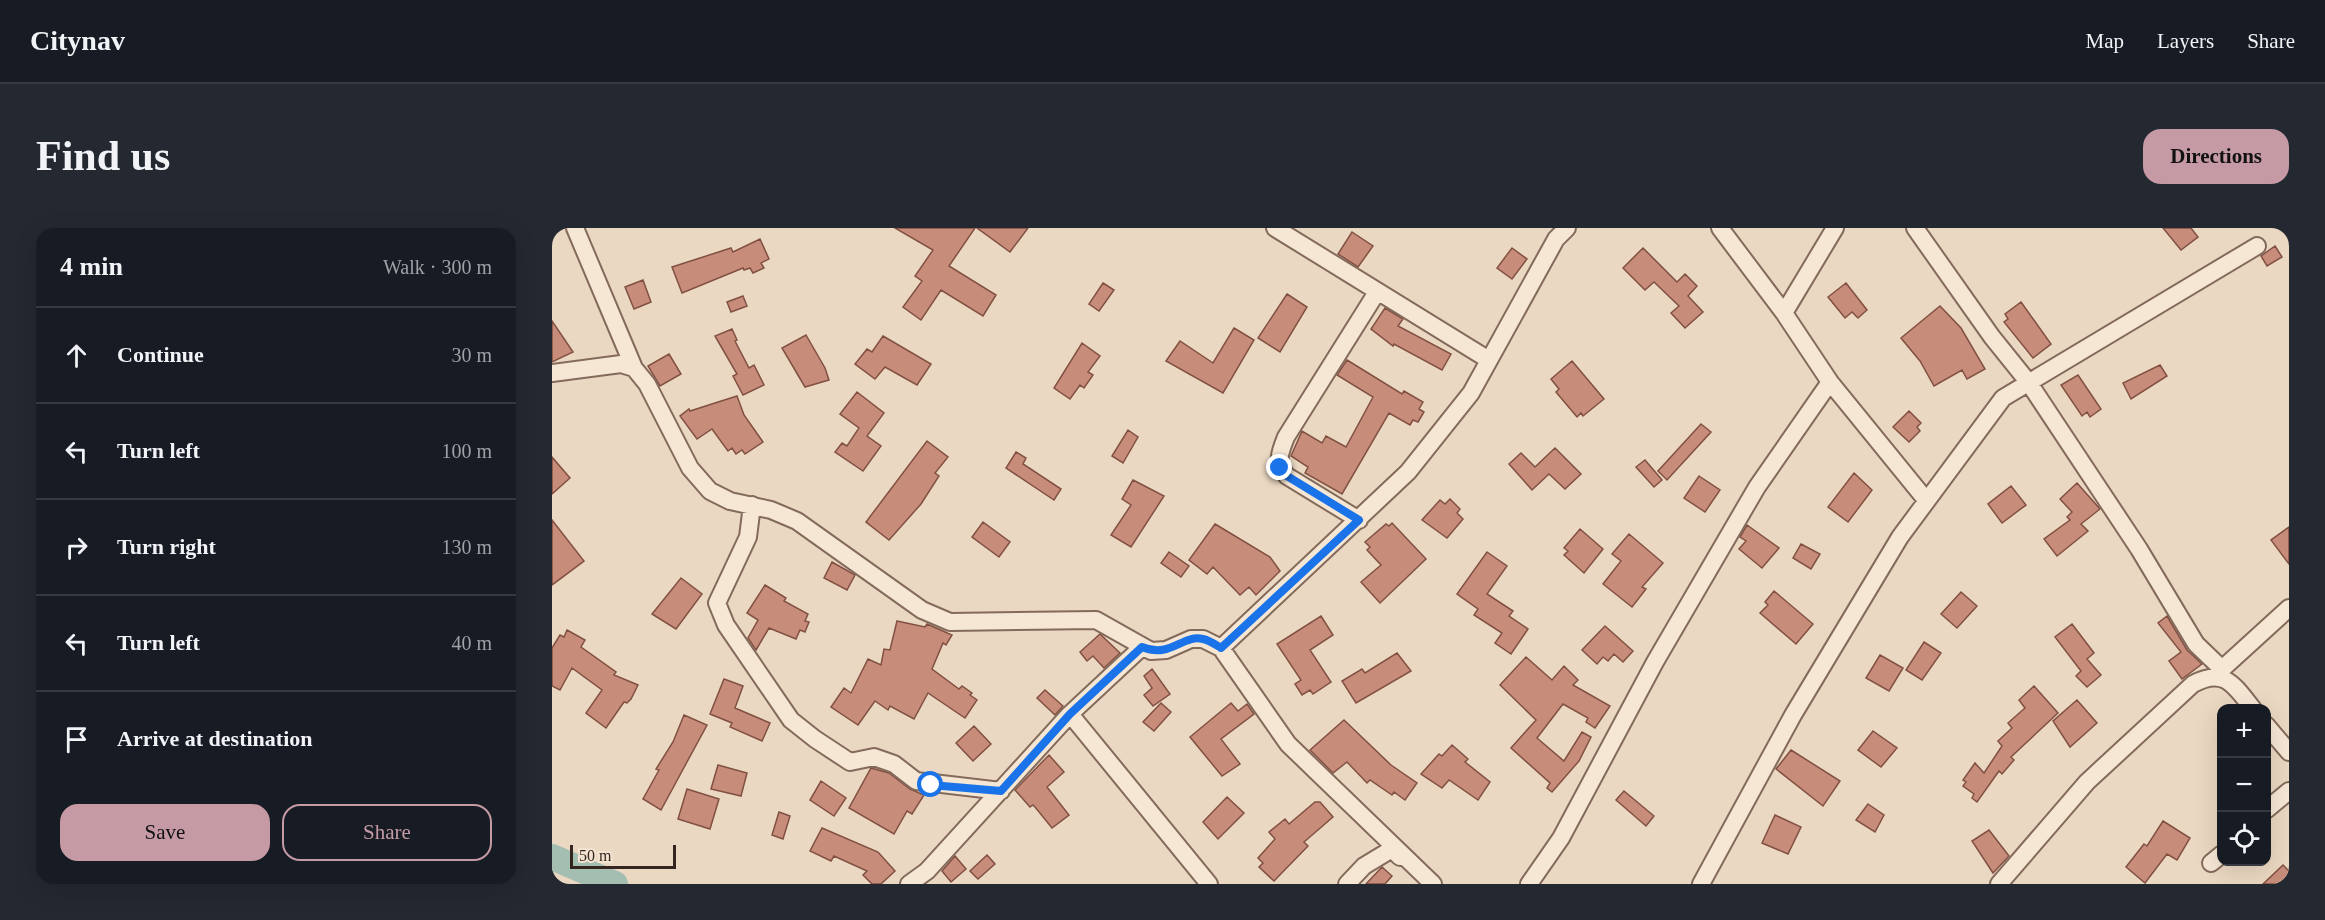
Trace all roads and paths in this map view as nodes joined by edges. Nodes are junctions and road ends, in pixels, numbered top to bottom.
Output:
1 (575, 228) edge
2 (1275, 228) edge
3 (1567, 228) edge
4 (1720, 228) edge
5 (1835, 228) edge
6 (1915, 228) edge
7 (2257, 246) dead end
8 (1377, 292) junction
9 (1784, 312) junction
10 (1489, 360) junction
11 (634, 368) junction
12 (552, 374) edge
13 (1830, 382) junction
14 (2029, 383) junction
15 (1926, 500) junction
16 (752, 505) junction
17 (1359, 520) junction
18 (2289, 608) edge
19 (1142, 647) junction
20 (1221, 648) junction
21 (2221, 672) junction
22 (2250, 704) edge
23 (1070, 714) junction
24 (2271, 730) edge
25 (2289, 752) edge
26 (1001, 791) junction
27 (2289, 791) edge
28 (2271, 806) edge
29 (1430, 881) edge
30 (909, 884) edge
31 (1209, 884) edge
32 (1347, 884) edge
33 (1529, 884) edge
34 (1701, 884) edge
35 (1999, 884) edge

1 - 11 street
2 - 8 street
3 - 10 street
4 - 9 street
5 - 9 street
6 - 14 street
7 - 14 street
8 - 10 street
8 - 17 street
9 - 13 street
10 - 17 street
11 - 12 street
11 - 16 street
13 - 15 street
13 - 33 street
14 - 15 street
14 - 21 street
15 - 34 street
16 - 19 street
16 - 26 street
17 - 20 street
18 - 21 street
19 - 20 street
19 - 23 street
20 - 29 street
21 - 22 street
21 - 35 street
23 - 26 street
23 - 31 street
24 - 25 street
26 - 30 street
27 - 28 street
29 - 32 street

